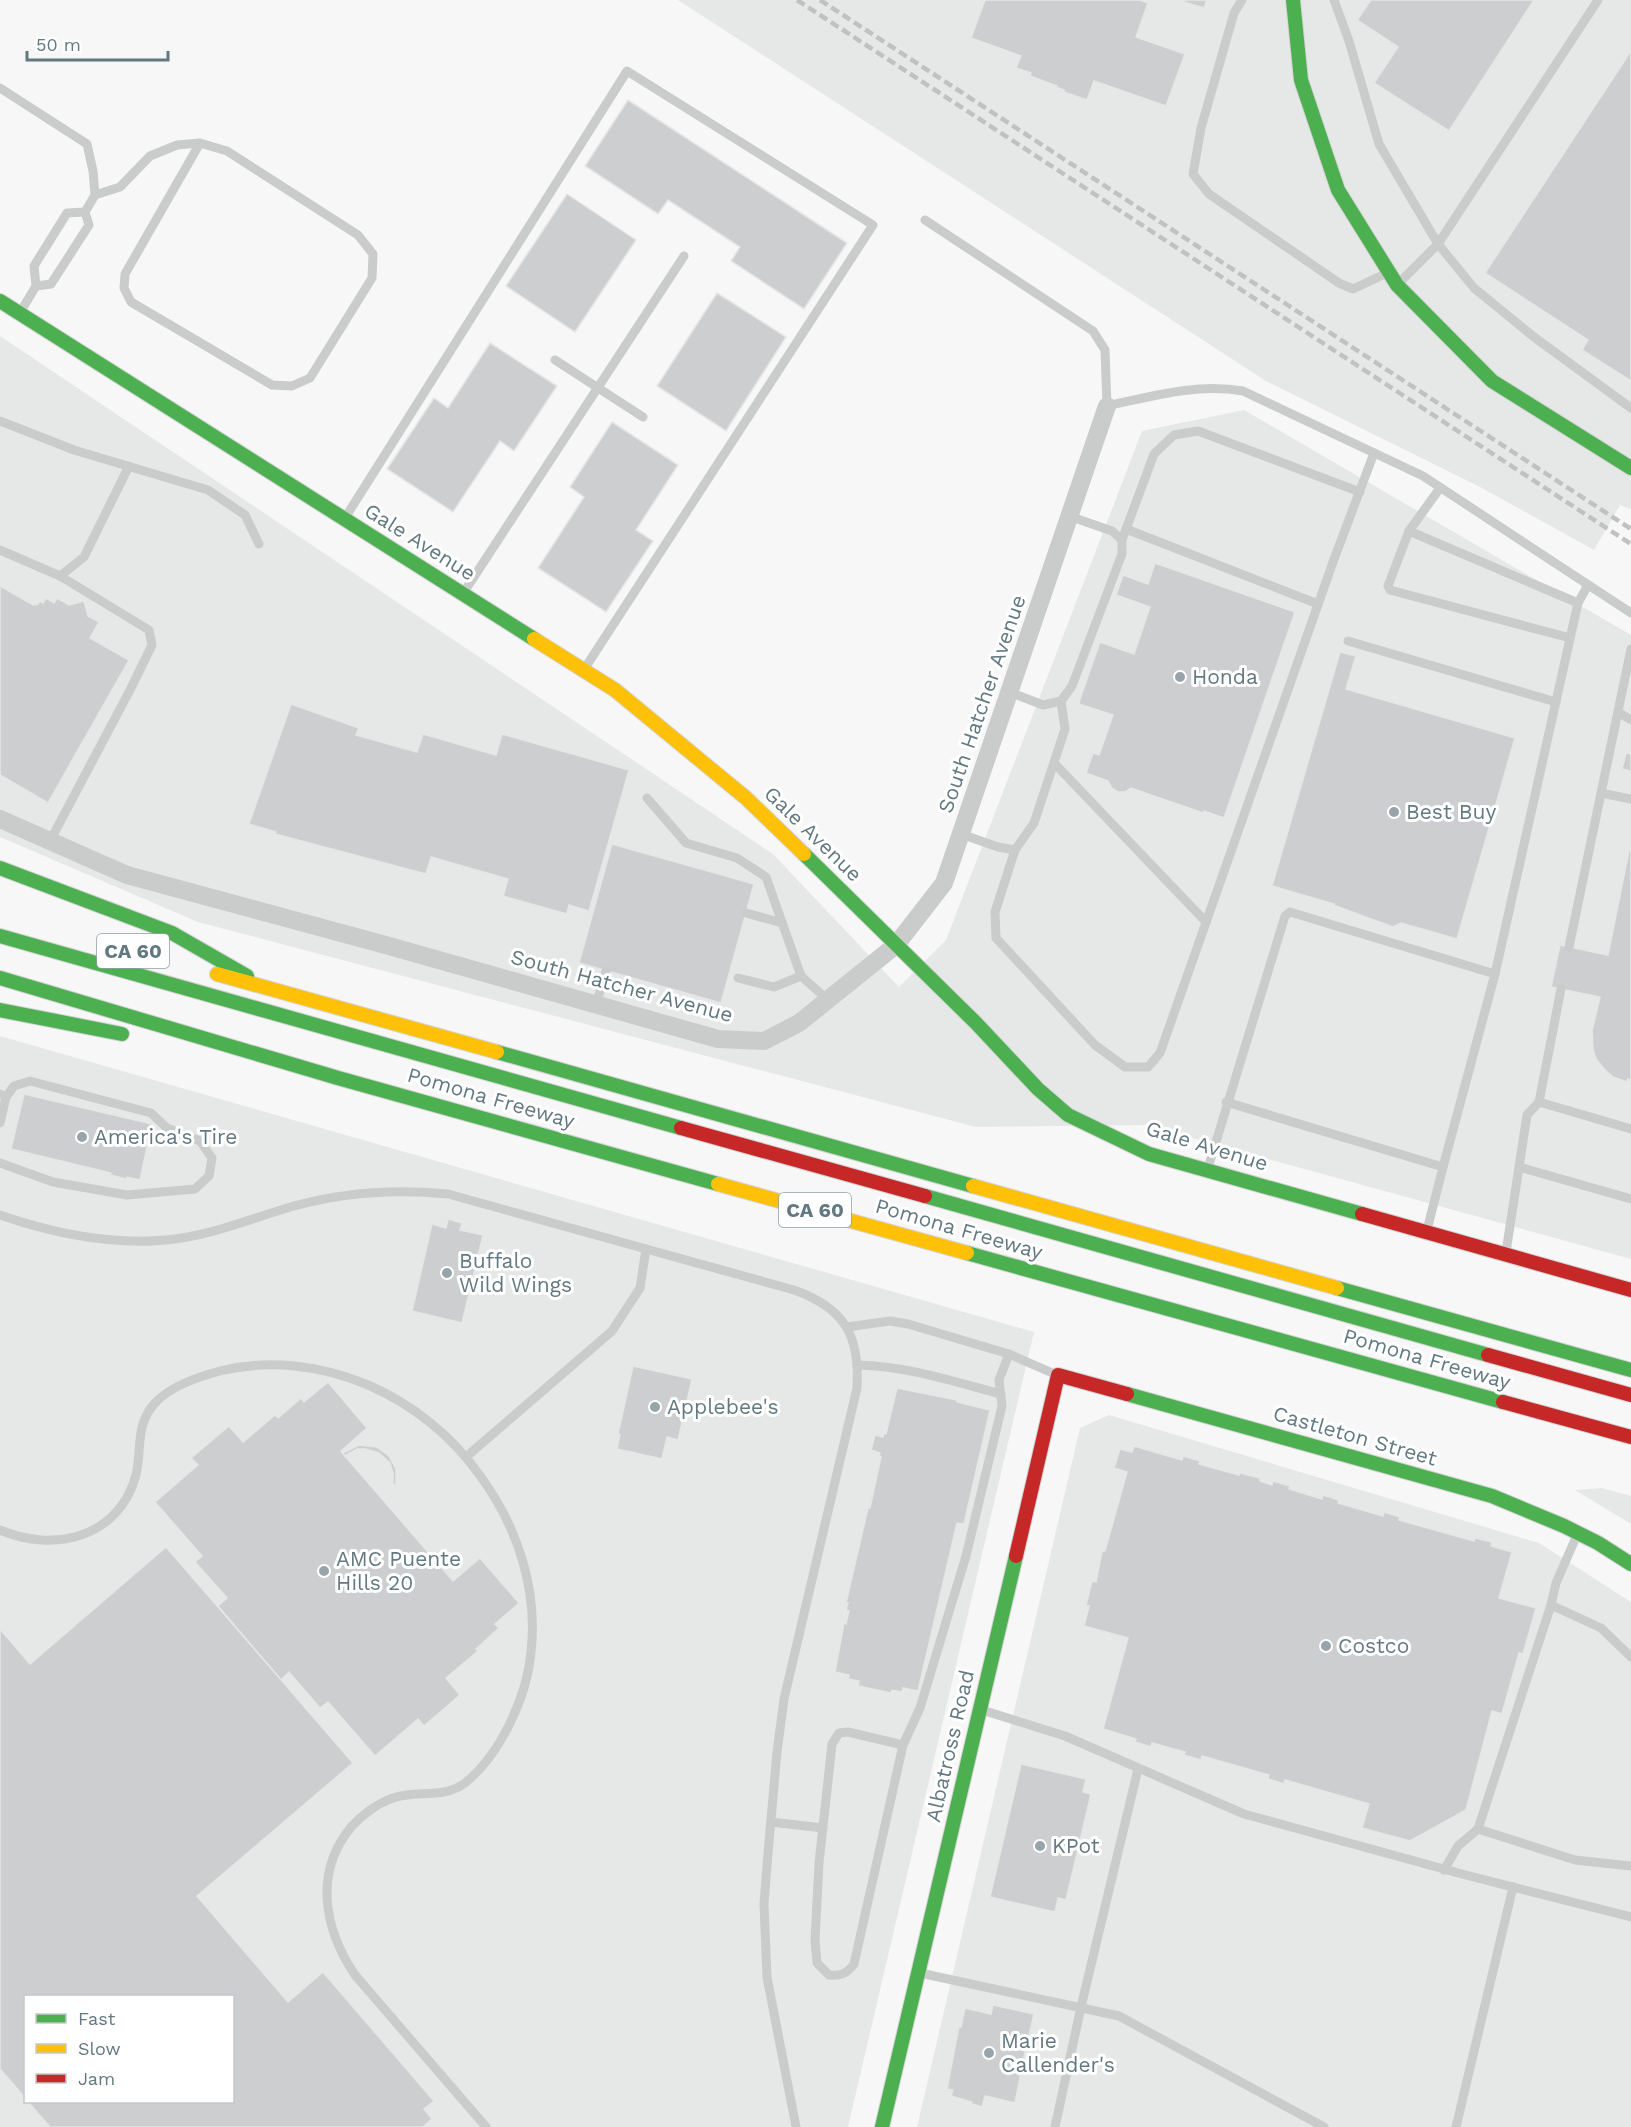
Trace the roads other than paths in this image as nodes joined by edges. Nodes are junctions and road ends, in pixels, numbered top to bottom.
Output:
1 (1242, 0) edge
2 (1293, 0) edge
3 (1334, 0) edge
4 (1598, 0) edge
5 (0, 88) edge
6 (200, 143) junction
7 (95, 195) junction
8 (85, 212) junction
9 (925, 220) dead end
10 (1438, 244) junction
11 (684, 256) dead end
12 (1389, 272) junction
13 (1397, 285) junction
14 (36, 286) junction
15 (0, 301) edge
16 (20, 314) junction
17 (555, 360) dead end
18 (597, 387) junction
19 (1107, 406) junction
20 (1631, 408) edge
21 (643, 417) dead end
22 (0, 421) edge
23 (1374, 453) junction
24 (129, 466) junction
25 (1631, 468) edge
26 (1440, 488) junction
27 (1360, 492) junction
28 (1070, 516) junction
29 (344, 519) junction
30 (1126, 529) junction
31 (1409, 531) junction
32 (1122, 540) junction
33 (259, 544) dead end
34 (0, 550) edge
35 (60, 576) junction
36 (1588, 585) junction
37 (462, 594) junction
38 (1578, 603) junction
39 (1318, 604) junction
40 (1631, 613) edge
41 (1570, 638) junction
42 (1348, 641) dead end
43 (1631, 649) edge
44 (584, 670) junction
45 (1628, 672) edge
46 (1009, 692) junction
47 (1061, 701) junction
48 (1556, 702) junction
49 (1618, 712) junction
50 (1631, 720) edge
51 (1054, 763) junction
52 (1601, 793) junction
53 (647, 798) dead end
54 (1631, 799) edge
55 (0, 819) edge
56 (961, 834) junction
57 (50, 841) junction
58 (1015, 850) junction
59 (0, 868) edge
60 (746, 913) dead end
61 (1206, 922) junction
62 (782, 923) junction
63 (0, 936) edge
64 (896, 945) junction
65 (1569, 947) dead end
66 (200, 969) dead end
67 (606, 971) dead end
68 (1496, 974) junction
69 (801, 976) junction
70 (0, 978) edge
71 (738, 978) dead end
72 (267, 987) junction
73 (1561, 989) dead end
74 (828, 1000) junction
75 (596, 1005) junction
76 (0, 1010) edge
77 (140, 1038) dead end
78 (187, 1047) dead end
79 (341, 1047) dead end
80 (338, 1078) junction
81 (3, 1095) edge
82 (1226, 1102) junction
83 (1539, 1102) junction
84 (0, 1123) edge
85 (1631, 1129) edge
86 (0, 1163) edge
87 (1443, 1167) junction
88 (1519, 1167) junction
89 (780, 1170) dead end
90 (1207, 1170) junction
91 (1631, 1200) edge
92 (0, 1215) edge
93 (1426, 1233) junction
94 (1014, 1236) dead end
95 (646, 1249) junction
96 (1505, 1255) junction
97 (1631, 1290) edge
98 (847, 1327) junction
99 (1009, 1354) junction
100 (858, 1365) junction
101 (1631, 1370) edge
102 (1058, 1375) junction
103 (1001, 1394) junction
104 (1631, 1395) edge
105 (1631, 1408) edge
106 (1631, 1437) edge
107 (466, 1457) junction
108 (0, 1530) edge
109 (1578, 1533) junction
110 (1631, 1564) edge
111 (1551, 1605) junction
112 (1631, 1658) edge
113 (980, 1709) junction
114 (903, 1745) junction
115 (1138, 1769) junction
116 (771, 1822) junction
117 (823, 1828) junction
118 (1478, 1829) junction
119 (1631, 1866) edge
120 (1444, 1870) junction
121 (1513, 1887) junction
122 (1631, 1917) edge
123 (918, 1972) junction
124 (1081, 2007) junction
125 (486, 2127) edge
126 (796, 2127) edge
127 (882, 2127) edge
128 (1055, 2127) edge
129 (1324, 2127) edge
130 (1456, 2127) edge

1 - 12 lane
2 - 12 main road
3 - 10 lane
4 - 10 lane
5 - 7 lane
6 - 6 lane
6 - 7 lane
7 - 8 lane
8 - 14 lane
8 - 14 lane
9 - 19 lane
10 - 13 lane
10 - 20 lane
11 - 18 lane
12 - 13 main road
13 - 25 main road
14 - 16 lane
15 - 16 main road, Gale Avenue
16 - 29 main road, Gale Avenue
17 - 18 lane
18 - 21 lane
18 - 37 lane
19 - 23 lane
19 - 28 street, South Hatcher Avenue
22 - 24 lane
23 - 26 lane
23 - 27 lane
24 - 33 lane
24 - 35 lane
26 - 31 lane
26 - 36 lane
27 - 30 lane
27 - 39 lane
28 - 32 lane
28 - 46 street, South Hatcher Avenue
29 - 37 main road, Gale Avenue
29 - 44 lane
30 - 32 lane
30 - 39 lane
31 - 38 lane
31 - 41 lane
32 - 47 lane
34 - 35 lane
35 - 57 lane
36 - 38 lane
36 - 40 lane
37 - 44 main road, Gale Avenue
38 - 41 lane
39 - 61 lane
41 - 48 lane
42 - 48 lane
43 - 45 lane
44 - 64 main road, Gale Avenue
45 - 49 lane
46 - 47 lane
46 - 56 street, South Hatcher Avenue
47 - 51 lane
48 - 68 lane
49 - 50 lane
49 - 52 lane
51 - 58 lane
51 - 61 lane
52 - 54 lane
52 - 65 lane
53 - 62 lane
55 - 57 street, South Hatcher Avenue
56 - 58 lane
56 - 64 street, South Hatcher Avenue
57 - 75 street, South Hatcher Avenue
58 - 61 lane
59 - 72 main road
60 - 62 lane
62 - 69 lane
63 - 104 main road
64 - 74 street, South Hatcher Avenue
64 - 90 main road, Gale Avenue
66 - 72 main road, CA 60
67 - 75 lane
68 - 82 lane
68 - 87 lane
69 - 71 lane
69 - 74 lane
70 - 80 main road, Pomona Freeway / CA 60
72 - 101 main road, CA 60
73 - 83 lane
74 - 75 street, South Hatcher Avenue
76 - 77 main road
78 - 80 main road
79 - 89 main road
80 - 106 main road, Pomona Freeway / CA 60
81 - 84 lane
81 - 86 lane
82 - 87 lane
82 - 90 lane
83 - 85 lane
83 - 88 lane
87 - 93 lane
88 - 91 lane
88 - 96 lane
90 - 93 main road, Gale Avenue
92 - 95 lane
93 - 96 main road, Gale Avenue
94 - 105 main road
95 - 98 lane
95 - 107 lane
96 - 97 main road, Gale Avenue
98 - 99 lane
98 - 100 lane
99 - 102 lane
99 - 103 lane
100 - 103 lane
100 - 116 lane
102 - 109 main road, Castleton Street
102 - 113 main road, Albatross Road
103 - 114 lane
107 - 108 lane
107 - 125 lane
109 - 110 main road, Castleton Street
109 - 111 lane
111 - 112 lane
111 - 118 lane
113 - 115 lane
113 - 123 main road, Albatross Road
114 - 117 lane
114 - 117 lane
115 - 120 lane
115 - 124 lane
116 - 117 lane
116 - 126 lane
118 - 119 lane
118 - 120 lane
120 - 121 lane
121 - 122 lane
121 - 130 lane
123 - 124 lane
123 - 127 main road, Albatross Road
124 - 128 lane
124 - 129 lane

